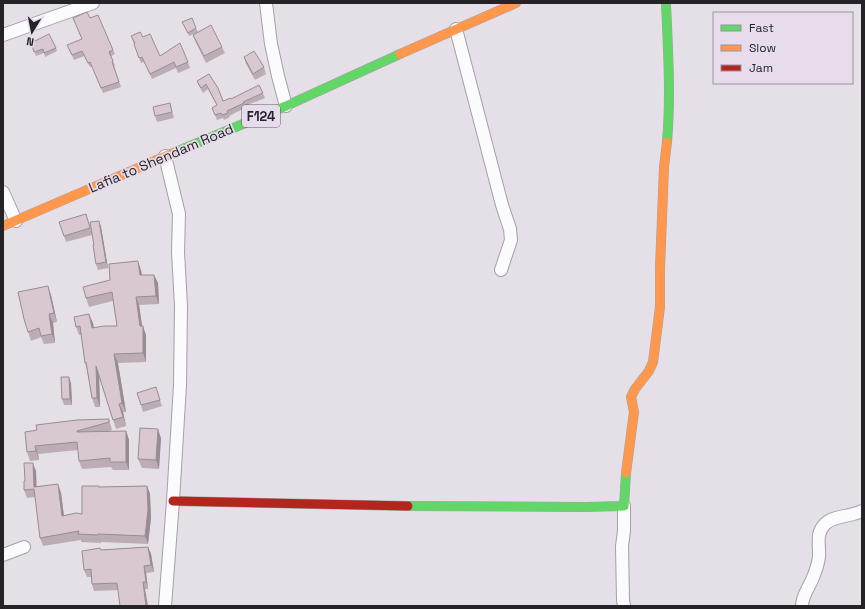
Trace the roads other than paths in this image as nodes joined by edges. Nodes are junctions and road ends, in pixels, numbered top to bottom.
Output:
1 (93, 3) edge
2 (266, 3) edge
3 (516, 3) edge
4 (666, 3) edge
5 (456, 29) junction
6 (3, 35) edge
7 (286, 106) junction
8 (165, 156) junction
9 (3, 192) edge
10 (16, 221) junction
11 (3, 226) edge
12 (501, 270) dead end
13 (173, 501) junction
14 (624, 506) junction
15 (862, 511) edge
16 (24, 547) dead end
17 (3, 555) edge
18 (165, 606) edge
19 (624, 606) edge
20 (802, 606) edge

1 - 6 street
2 - 7 street
3 - 5 street, Lafia to Shendam Road / F124
4 - 14 street
5 - 7 street, Lafia to Shendam Road / F124
5 - 12 street
7 - 8 street, Lafia to Shendam Road / F124
8 - 10 street, Lafia to Shendam Road / F124
8 - 13 street
9 - 10 street
10 - 11 street, Lafia to Shendam Road / F124
13 - 14 street
13 - 18 street
14 - 19 street
15 - 20 street
16 - 17 street

